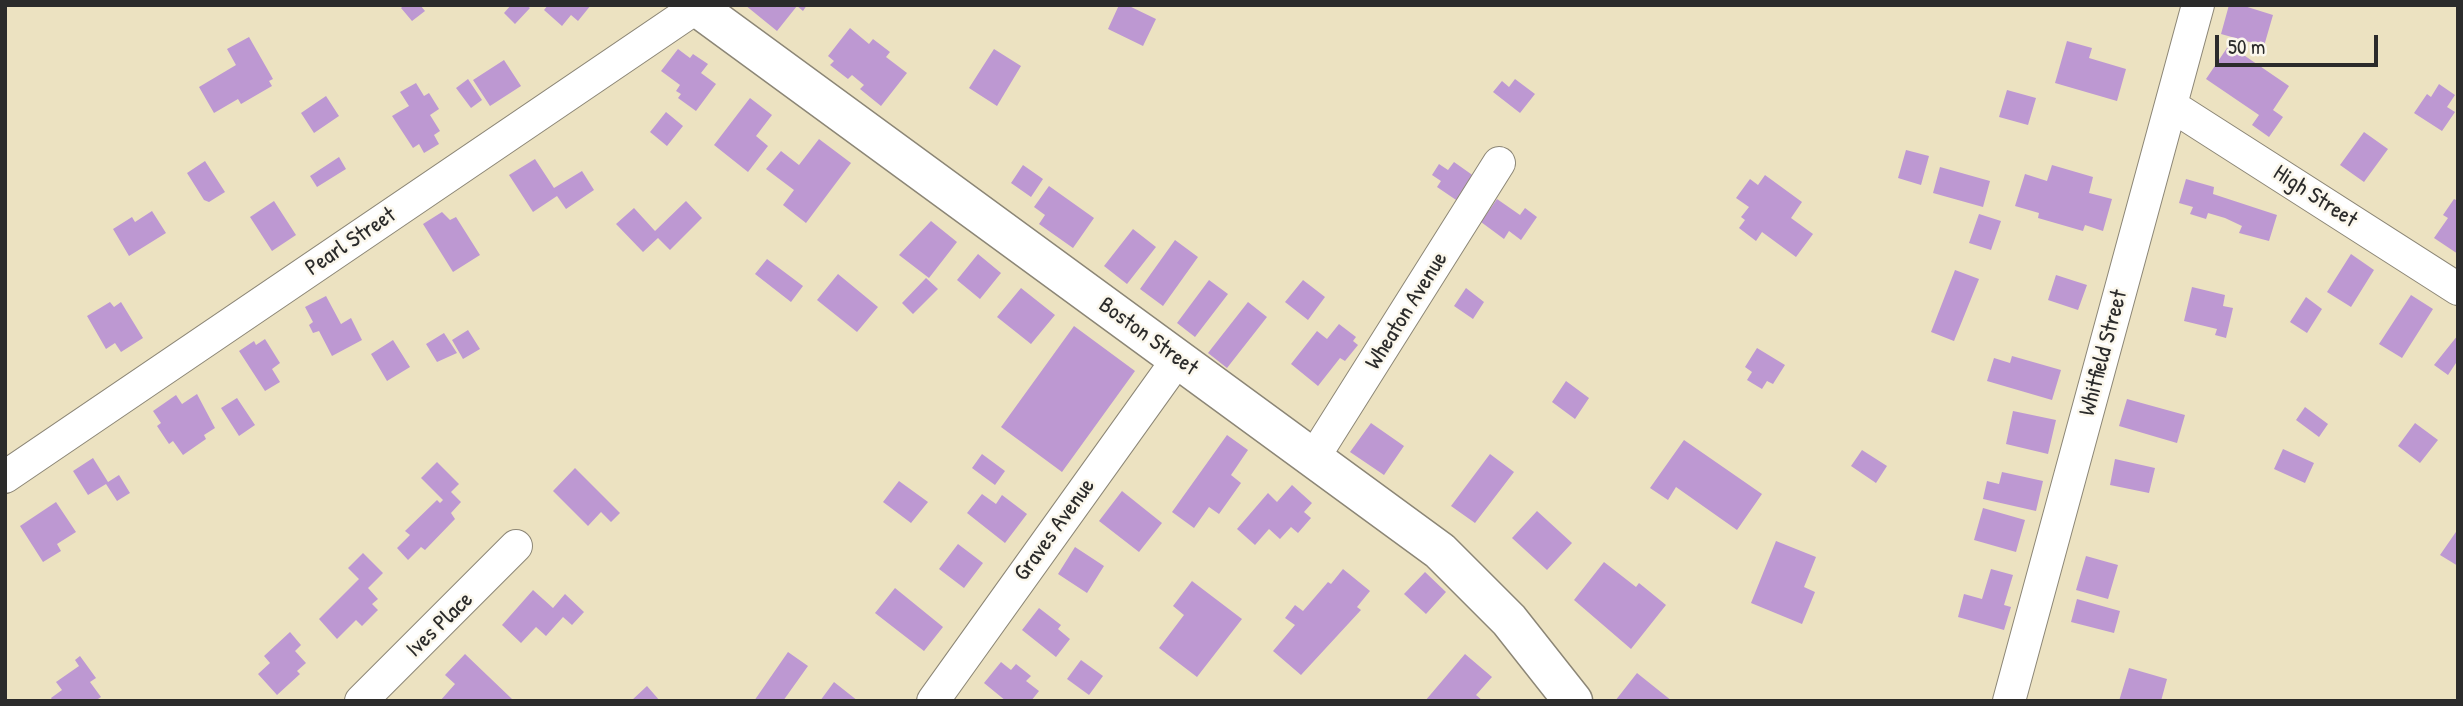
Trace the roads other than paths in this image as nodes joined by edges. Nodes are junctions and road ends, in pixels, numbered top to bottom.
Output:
1 (2198, 5) edge
2 (696, 6) edge
3 (2172, 106) junction
4 (1499, 163) dead end
5 (2458, 289) edge
6 (1178, 359) junction
7 (1314, 457) junction
8 (5, 478) edge
9 (516, 546) dead end
10 (361, 701) edge
11 (933, 701) edge
12 (1573, 701) edge
13 (2009, 701) edge

1 - 3 street, Whitfield Street
2 - 6 main road, Boston Street
2 - 8 street, Pearl Street
3 - 5 street, High Street
3 - 13 street, Whitfield Street
4 - 7 street, Wheaton Avenue
6 - 7 main road, Boston Street
6 - 11 street, Graves Avenue
7 - 12 main road, Boston Street
9 - 10 street, Ives Place

